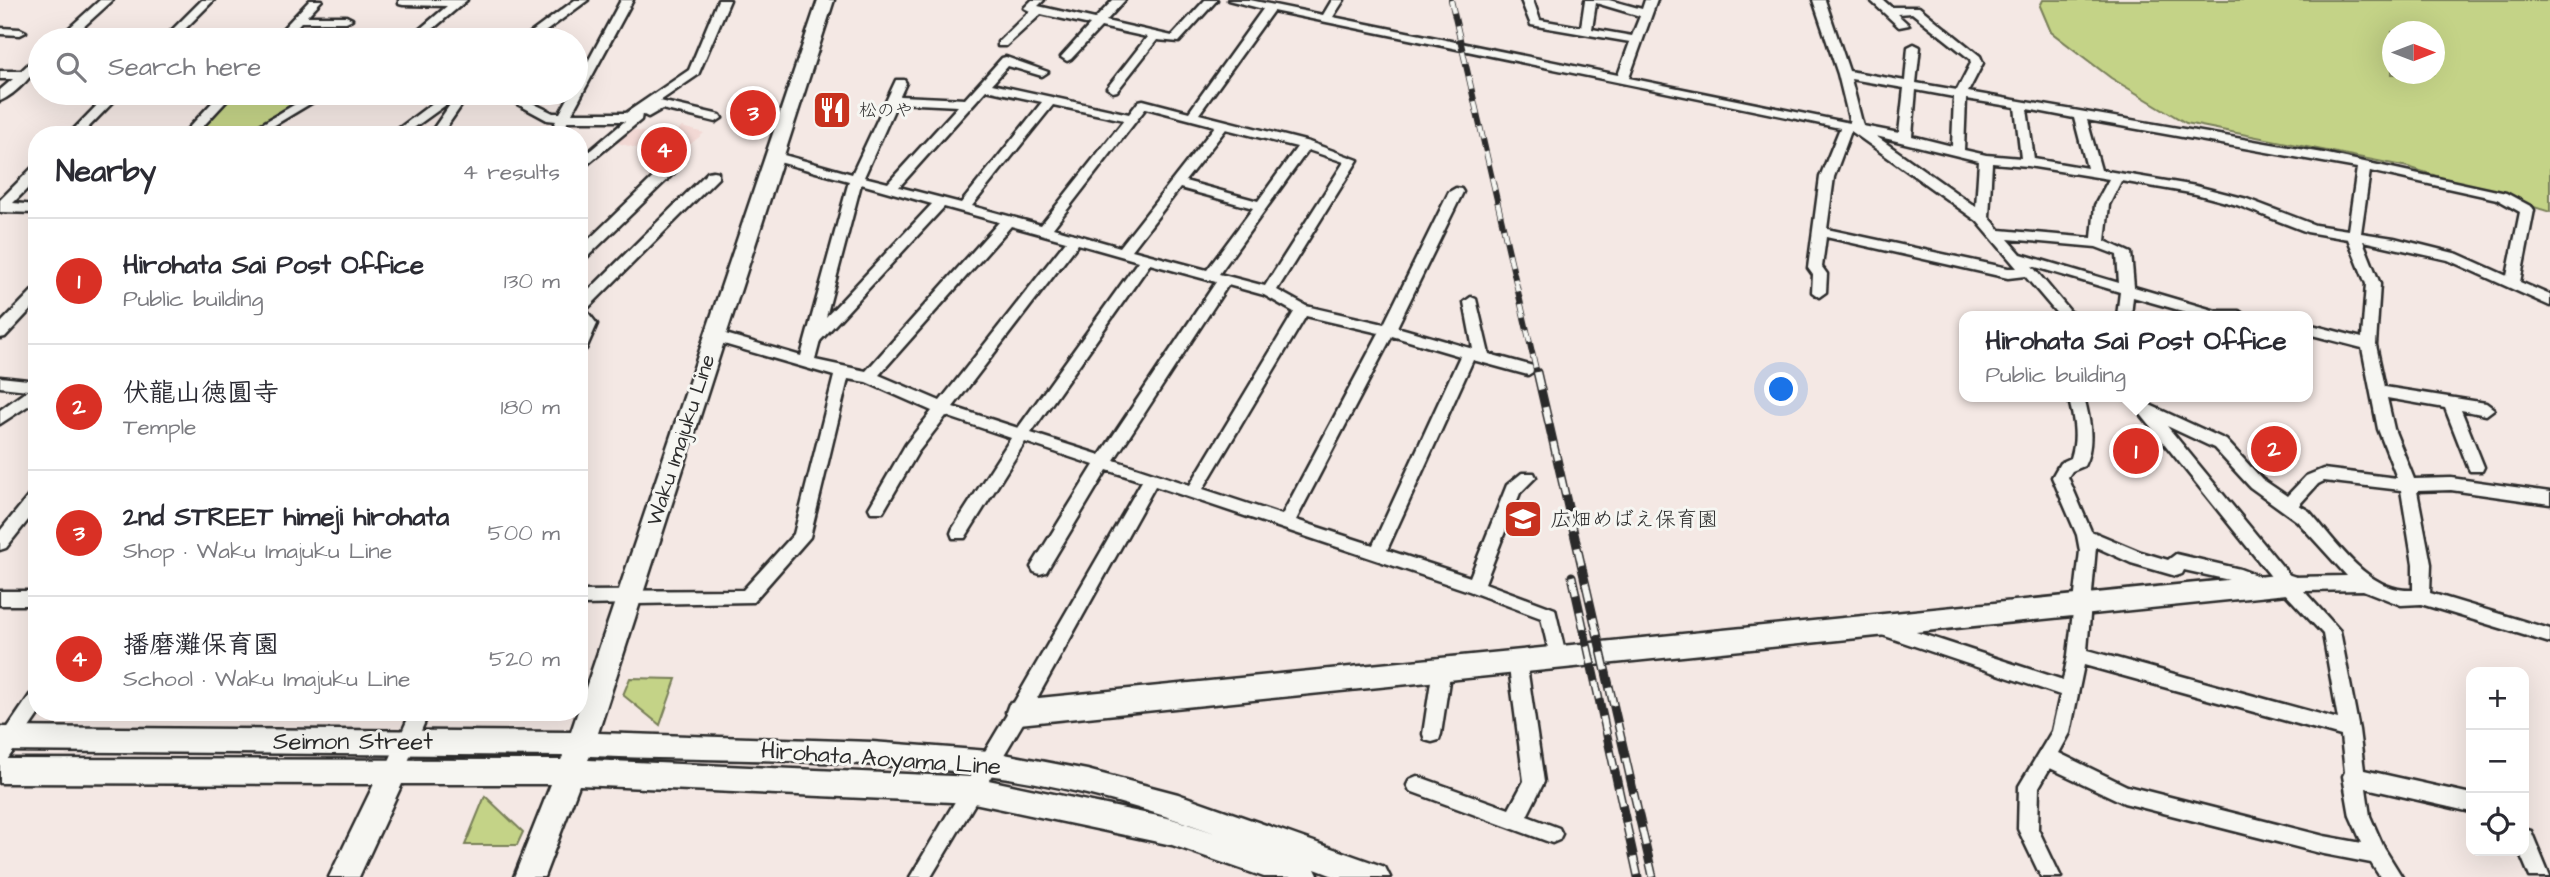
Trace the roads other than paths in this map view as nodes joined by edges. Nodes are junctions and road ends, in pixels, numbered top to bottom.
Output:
1 (107, 0) edge
2 (208, 0) edge
3 (316, 0) edge
4 (582, 0) edge
5 (627, 0) edge
6 (724, 0) edge
7 (826, 0) edge
8 (1119, 0) edge
9 (1212, 0) edge
10 (1234, 0) edge
11 (1338, 0) edge
12 (1527, 0) edge
13 (1594, 0) edge
14 (1651, 0) edge
15 (1819, 0) edge
16 (1876, 0) edge
17 (460, 1) edge
18 (404, 2) dead end
19 (1038, 5) edge
20 (1270, 8) junction
21 (1888, 11) junction
22 (1647, 14) junction
23 (298, 19) junction
24 (346, 19) dead end
25 (1326, 20) junction
26 (1097, 23) junction
27 (1903, 25) dead end
28 (76, 28) edge
29 (180, 28) edge
30 (289, 28) edge
31 (427, 28) edge
32 (544, 28) edge
33 (0, 31) edge
34 (20, 32) dead end
35 (1586, 32) junction
36 (1155, 35) junction
37 (1637, 40) junction
38 (1002, 44) dead end
39 (1914, 47) dead end
40 (1067, 57) dead end
41 (28, 71) edge
42 (1042, 72) dead end
43 (588, 74) edge
44 (1844, 74) junction
45 (0, 75) edge
46 (24, 75) junction
47 (28, 75) edge
48 (1622, 81) junction
49 (900, 83) dead end
50 (983, 86) junction
51 (1909, 87) junction
52 (1113, 88) dead end
53 (1960, 96) junction
54 (0, 97) edge
55 (891, 99) junction
56 (1050, 100) junction
57 (968, 103) junction
58 (104, 105) edge
59 (217, 105) edge
60 (301, 105) edge
61 (437, 105) edge
62 (456, 105) edge
63 (527, 105) edge
64 (571, 105) edge
65 (2021, 107) junction
66 (1192, 116) junction
67 (633, 117) junction
68 (2080, 117) junction
69 (716, 118) dead end
70 (1132, 118) junction
71 (564, 119) junction
72 (1223, 124) junction
73 (83, 126) edge
74 (197, 126) edge
75 (265, 126) edge
76 (408, 126) edge
77 (441, 126) edge
78 (560, 126) edge
79 (1853, 128) junction
80 (1905, 138) junction
81 (1305, 145) junction
82 (1958, 151) junction
83 (774, 156) junction
84 (588, 159) edge
85 (1986, 159) junction
86 (2028, 162) junction
87 (674, 165) dead end
88 (2364, 166) junction
89 (2095, 173) junction
90 (713, 175) dead end
91 (856, 179) junction
92 (2116, 179) junction
93 (28, 180) edge
94 (1177, 183) junction
95 (890, 189) junction
96 (1456, 192) dead end
97 (940, 203) junction
98 (1262, 206) junction
99 (1, 207) edge
100 (28, 208) edge
101 (962, 209) junction
102 (1982, 218) junction
103 (1007, 222) junction
104 (1043, 232) junction
105 (1821, 232) junction
106 (1999, 234) junction
107 (2354, 237) junction
108 (1073, 241) junction
109 (2098, 243) junction
110 (588, 248) edge
111 (1123, 252) junction
112 (2020, 258) junction
113 (1146, 259) junction
114 (2029, 271) junction
115 (1217, 279) junction
116 (2513, 284) junction
117 (2127, 290) junction
118 (1269, 292) junction
119 (1819, 292) dead end
120 (588, 301) edge
121 (2550, 301) edge
122 (1471, 302) dead end
123 (28, 303) edge
124 (1301, 310) junction
125 (2063, 311) edge
126 (2124, 311) edge
127 (2199, 311) edge
128 (1388, 330) junction
129 (2313, 330) edge
130 (0, 332) edge
131 (715, 336) junction
132 (814, 339) junction
133 (2369, 345) junction
134 (1476, 355) junction
135 (807, 362) junction
136 (1528, 370) dead end
137 (842, 373) junction
138 (869, 377) junction
139 (0, 382) edge
140 (28, 385) edge
141 (2377, 391) junction
142 (28, 398) edge
143 (2077, 402) edge
144 (2137, 402) edge
145 (2139, 402) edge
146 (2451, 404) junction
147 (943, 409) junction
148 (2486, 409) dead end
149 (0, 418) edge
150 (1022, 434) junction
151 (1104, 462) junction
152 (2476, 467) dead end
153 (1528, 477) dead end
154 (1151, 479) junction
155 (2408, 485) junction
156 (1193, 493) junction
157 (2550, 498) edge
158 (2287, 507) junction
159 (28, 508) edge
160 (877, 508) dead end
161 (1286, 523) junction
162 (959, 533) dead end
163 (2085, 535) junction
164 (0, 543) edge
165 (1377, 554) junction
166 (1041, 567) dead end
167 (2364, 583) junction
168 (2275, 585) junction
169 (1475, 586) junction
170 (2421, 597) junction
171 (0, 598) edge
172 (28, 598) edge
173 (588, 598) edge
174 (629, 598) junction
175 (2082, 606) junction
176 (1876, 626) junction
177 (2550, 636) edge
178 (2077, 655) junction
179 (1557, 656) junction
180 (1517, 660) junction
181 (1442, 668) junction
182 (2069, 690) junction
183 (28, 712) edge
184 (1019, 712) junction
185 (416, 721) edge
186 (2350, 730) junction
187 (1432, 734) dead end
188 (407, 742) junction
189 (3, 744) edge
190 (581, 744) junction
191 (2047, 757) junction
192 (989, 763) junction
193 (0, 771) edge
194 (394, 772) junction
195 (570, 772) junction
196 (2353, 776) junction
197 (1417, 785) dead end
198 (974, 790) junction
199 (2466, 802) edge
200 (1514, 818) junction
201 (1552, 834) dead end
202 (2529, 850) edge
203 (2377, 855) junction
204 (344, 877) edge
205 (529, 877) edge
206 (920, 877) edge
207 (1304, 877) edge
208 (1375, 877) edge
209 (2051, 877) edge
210 (2392, 877) edge
211 (2540, 877) edge

1 - 28 street
2 - 29 street
3 - 23 street
4 - 32 street
5 - 43 street
6 - 67 street
7 - 83 main road, Waku Imajuku Line
8 - 26 street
9 - 36 street
10 - 20 street
11 - 25 street
12 - 35 street
13 - 22 street
13 - 35 street
14 - 22 street
15 - 44 street
16 - 21 street
17 - 18 street
17 - 31 street
19 - 26 street
19 - 38 street
20 - 25 street
20 - 66 street
21 - 27 street
21 - 53 street
22 - 37 street
23 - 24 street
23 - 30 street
25 - 48 street
26 - 36 street
26 - 40 street
33 - 34 street
35 - 37 street
36 - 52 street
37 - 48 street
39 - 51 street
41 - 46 street
42 - 50 street
44 - 51 street
44 - 79 street
45 - 46 street
46 - 47 street
46 - 54 street
48 - 79 street
49 - 55 street
50 - 56 street
50 - 57 street
51 - 53 street
51 - 80 street
53 - 65 street
53 - 82 street
55 - 57 street
55 - 91 street
56 - 70 street
56 - 101 street
57 - 95 street
58 - 73 street
59 - 74 street
60 - 75 street
61 - 76 street
62 - 77 street
63 - 71 street
64 - 71 street
65 - 68 street
65 - 86 street
66 - 70 street
66 - 72 street
67 - 69 street
67 - 71 street
67 - 84 street
68 - 88 street
68 - 89 street
70 - 104 street
71 - 78 street
72 - 81 street
72 - 94 street
79 - 80 street
79 - 102 street
79 - 105 street
80 - 82 street
81 - 98 street
81 - 118 street
82 - 85 street
83 - 91 street
83 - 131 main road, Waku Imajuku Line
85 - 86 street
85 - 102 street
86 - 89 street
87 - 110 street
88 - 107 street
88 - 116 street
89 - 92 street
90 - 120 street
91 - 95 street
91 - 132 street
92 - 107 street
92 - 109 street
93 - 99 street
94 - 98 street
94 - 111 street
95 - 97 street
96 - 128 street
97 - 101 street
97 - 132 street
98 - 115 street
99 - 100 street
101 - 103 street
102 - 106 street
103 - 104 street
103 - 138 street
104 - 108 street
105 - 114 street
105 - 119 street
106 - 109 street
106 - 112 street
107 - 116 street
107 - 133 street
108 - 111 street
108 - 147 street
109 - 117 street
111 - 113 street
112 - 114 street
112 - 117 street
113 - 115 street
113 - 150 street
114 - 125 street
115 - 118 street
115 - 151 street
116 - 121 street
117 - 126 street
117 - 127 street
118 - 124 street
122 - 134 street
123 - 130 street
124 - 128 street
124 - 156 street
128 - 134 street
128 - 161 street
129 - 133 street
131 - 135 street
131 - 174 main road, Waku Imajuku Line
132 - 135 street
133 - 141 street
134 - 136 street
134 - 165 street
135 - 137 street
137 - 138 street
137 - 174 street
138 - 147 street
139 - 140 street
141 - 146 street
141 - 155 street
142 - 149 street
143 - 163 street
144 - 168 street
145 - 158 street
146 - 148 street
146 - 152 street
147 - 150 street
147 - 160 street
150 - 151 street
150 - 162 street
151 - 154 street
151 - 166 street
153 - 169 street
154 - 156 street
154 - 184 street
155 - 157 street
155 - 158 street
155 - 170 street
156 - 161 street
158 - 167 street
159 - 164 street
161 - 165 street
163 - 168 street
163 - 175 street
165 - 169 street
167 - 168 street
167 - 170 street
168 - 175 main road
168 - 186 street
169 - 179 street
170 - 177 street
171 - 172 street
173 - 174 street
174 - 190 main road, Waku Imajuku Line
175 - 176 main road
175 - 178 street
176 - 179 main road
176 - 182 street
178 - 182 street
178 - 186 street
179 - 180 main road
180 - 181 main road
180 - 200 street
181 - 184 main road
181 - 187 street
182 - 191 street
183 - 189 street
184 - 192 street
185 - 188 street
186 - 196 street
188 - 189 main road, Seimon Street
188 - 190 main road, Seimon Street
188 - 194 street
190 - 192 main road, Hirohata Aoyama Line
190 - 195 main road, Waku Imajuku Line
191 - 203 street
191 - 209 street
192 - 198 street
192 - 208 main road, Hirohata Aoyama Line
193 - 194 main road, Seimon Street
194 - 195 main road, Seimon Street
194 - 204 main road
195 - 198 main road, Hirohata Aoyama Line
195 - 205 main road, Waku Imajuku Line
196 - 199 street
196 - 203 street
197 - 200 street
198 - 206 street
198 - 207 main road, Hirohata Aoyama Line
200 - 201 street
202 - 211 street
203 - 210 street

